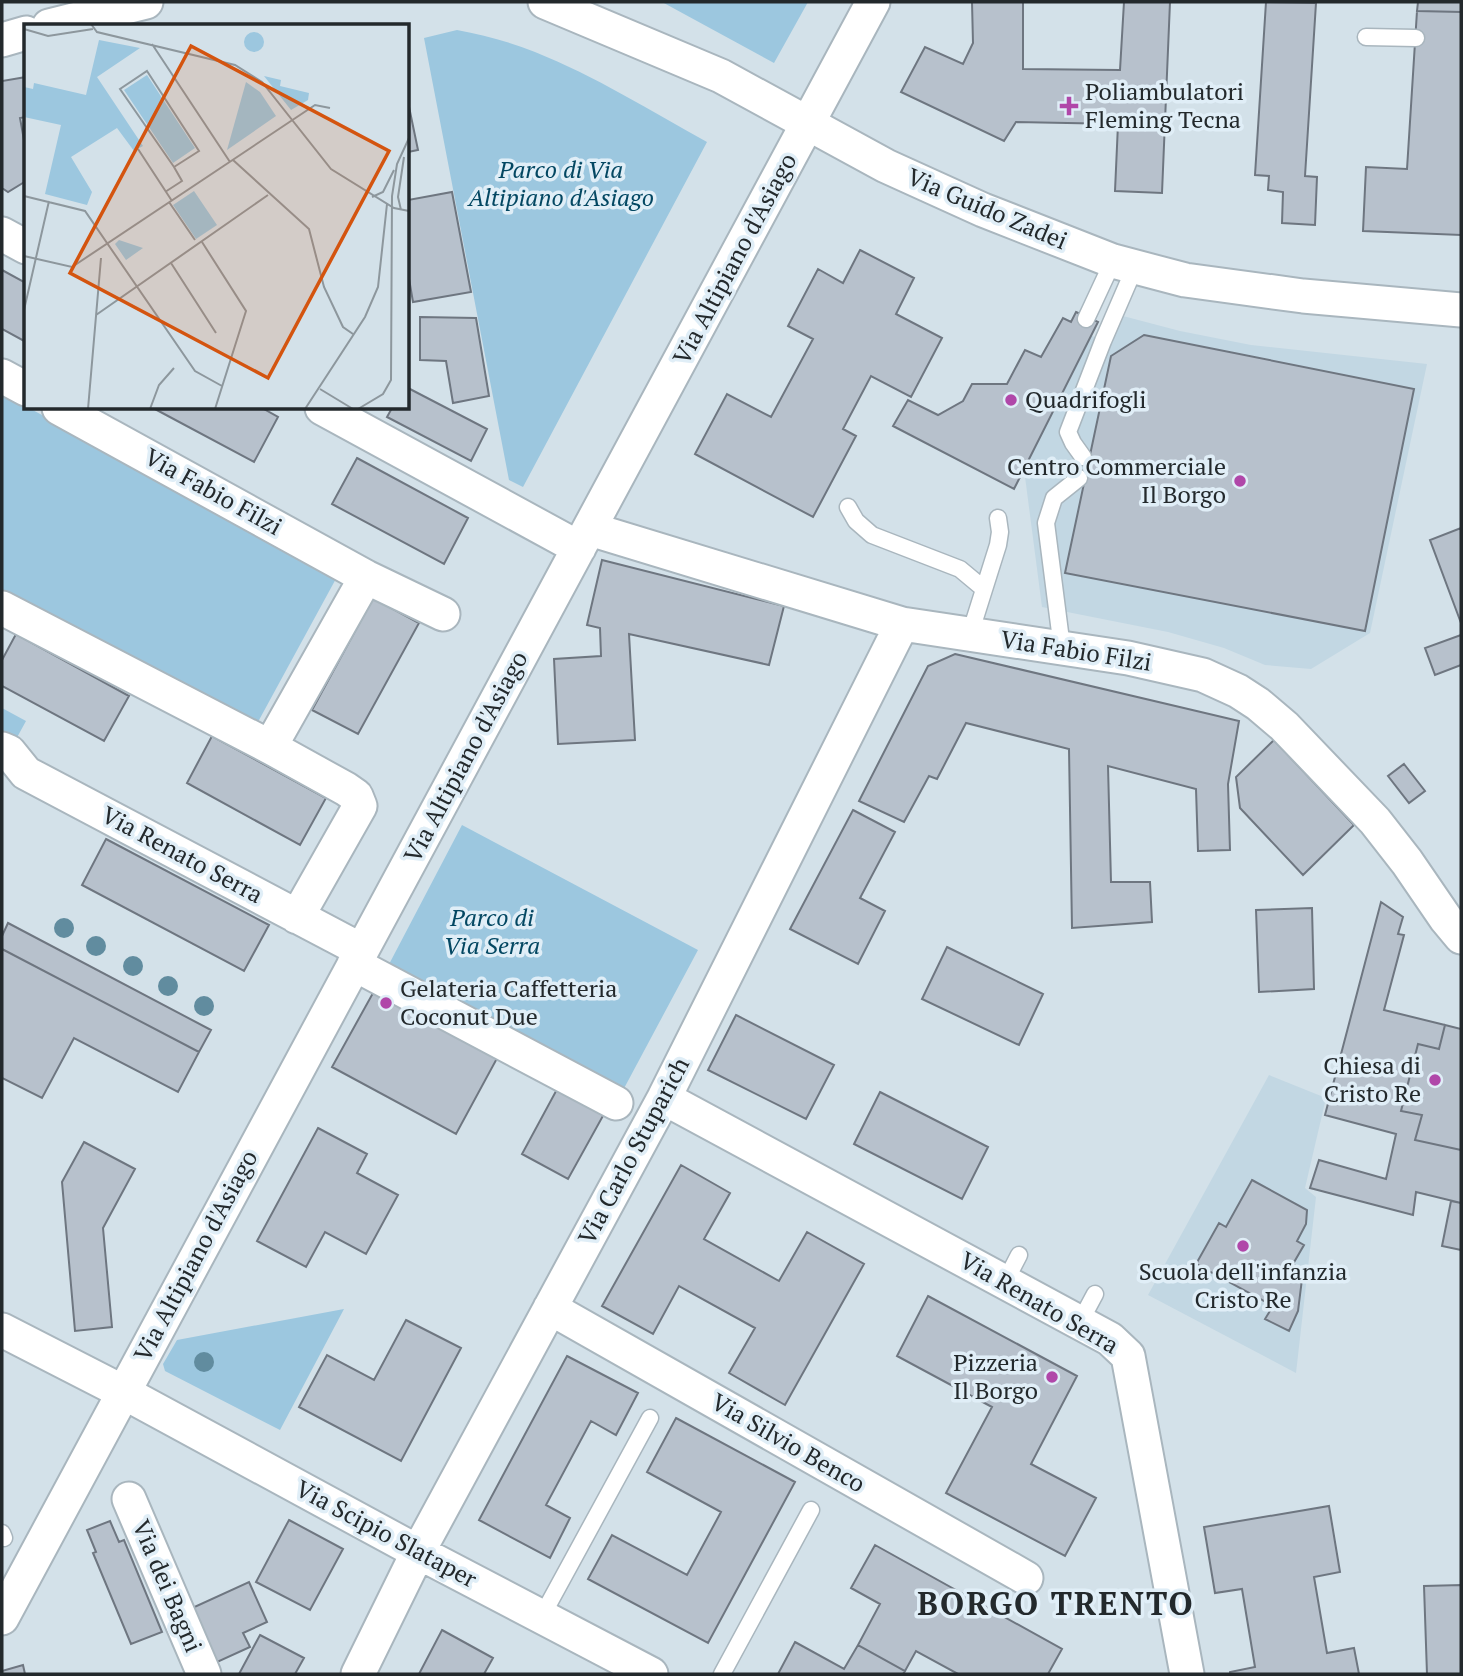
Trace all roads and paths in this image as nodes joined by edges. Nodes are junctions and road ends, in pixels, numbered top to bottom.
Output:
1 (146, 2) edge
2 (544, 2) edge
3 (873, 2) edge
4 (57, 24) edge
5 (24, 34) edge
6 (1366, 37) dead end
7 (1416, 38) dead end
8 (2, 40) edge
9 (808, 123) junction
10 (2, 234) edge
11 (24, 246) edge
12 (1124, 264) junction
13 (1461, 310) edge
14 (1086, 319) dead end
15 (2, 376) edge
16 (24, 388) edge
17 (64, 410) edge
18 (326, 410) edge
19 (1083, 457) dead end
20 (1079, 478) dead end
21 (848, 507) dead end
22 (998, 518) dead end
23 (584, 538) junction
24 (366, 577) junction
25 (984, 589) junction
26 (2, 608) edge
27 (443, 614) dead end
28 (902, 624) junction
29 (970, 634) junction
30 (1062, 648) junction
31 (270, 747) junction
32 (5, 750) edge
33 (297, 917) junction
34 (1461, 937) edge
35 (357, 957) junction
36 (663, 1098) junction
37 (616, 1103) dead end
38 (550, 1308) junction
39 (2, 1330) edge
40 (123, 1392) junction
41 (650, 1418) dead end
42 (129, 1499) dead end
43 (811, 1510) dead end
44 (418, 1552) junction
45 (1026, 1578) dead end
46 (542, 1616) junction
47 (2, 1618) edge
48 (204, 1674) edge
49 (358, 1674) edge
50 (651, 1674) edge
51 (722, 1674) edge
52 (1187, 1674) edge

1 - 4 street
2 - 9 street, Via Guido Zadei
3 - 9 street, Via Altipiano d'Asiago
5 - 8 street
6 - 7 lane
9 - 12 street, Via Guido Zadei
9 - 23 street, Via Altipiano d'Asiago
10 - 11 street
12 - 13 street, Via Guido Zadei
12 - 14 lane
12 - 19 lane
15 - 16 street
17 - 24 street, Via Fabio Filzi
18 - 23 street, Via Fabio Filzi
20 - 30 lane
21 - 25 lane
22 - 25 lane
23 - 28 street, Via Fabio Filzi
23 - 35 street, Via Altipiano d'Asiago
24 - 27 street, Via Fabio Filzi
24 - 31 street
25 - 29 lane
26 - 31 street
28 - 29 street, Via Fabio Filzi
28 - 36 street, Via Carlo Stuparich
29 - 30 street, Via Fabio Filzi
30 - 34 street, Via Fabio Filzi
31 - 33 street
32 - 33 street, Via Renato Serra
33 - 35 street, Via Renato Serra
35 - 37 street, Via Renato Serra
35 - 40 street, Via Altipiano d'Asiago
36 - 38 street, Via Carlo Stuparich
36 - 52 street, Via Renato Serra
38 - 44 street, Via Carlo Stuparich
38 - 45 street, Via Silvio Benco
39 - 40 street, Via Scipio Slataper
40 - 44 street, Via Scipio Slataper
40 - 47 street, Via Altipiano d'Asiago
41 - 46 lane
42 - 48 street, Via dei Bagni
43 - 51 lane
44 - 46 street, Via Scipio Slataper
44 - 49 street, Via Carlo Stuparich
46 - 50 street, Via Scipio Slataper

